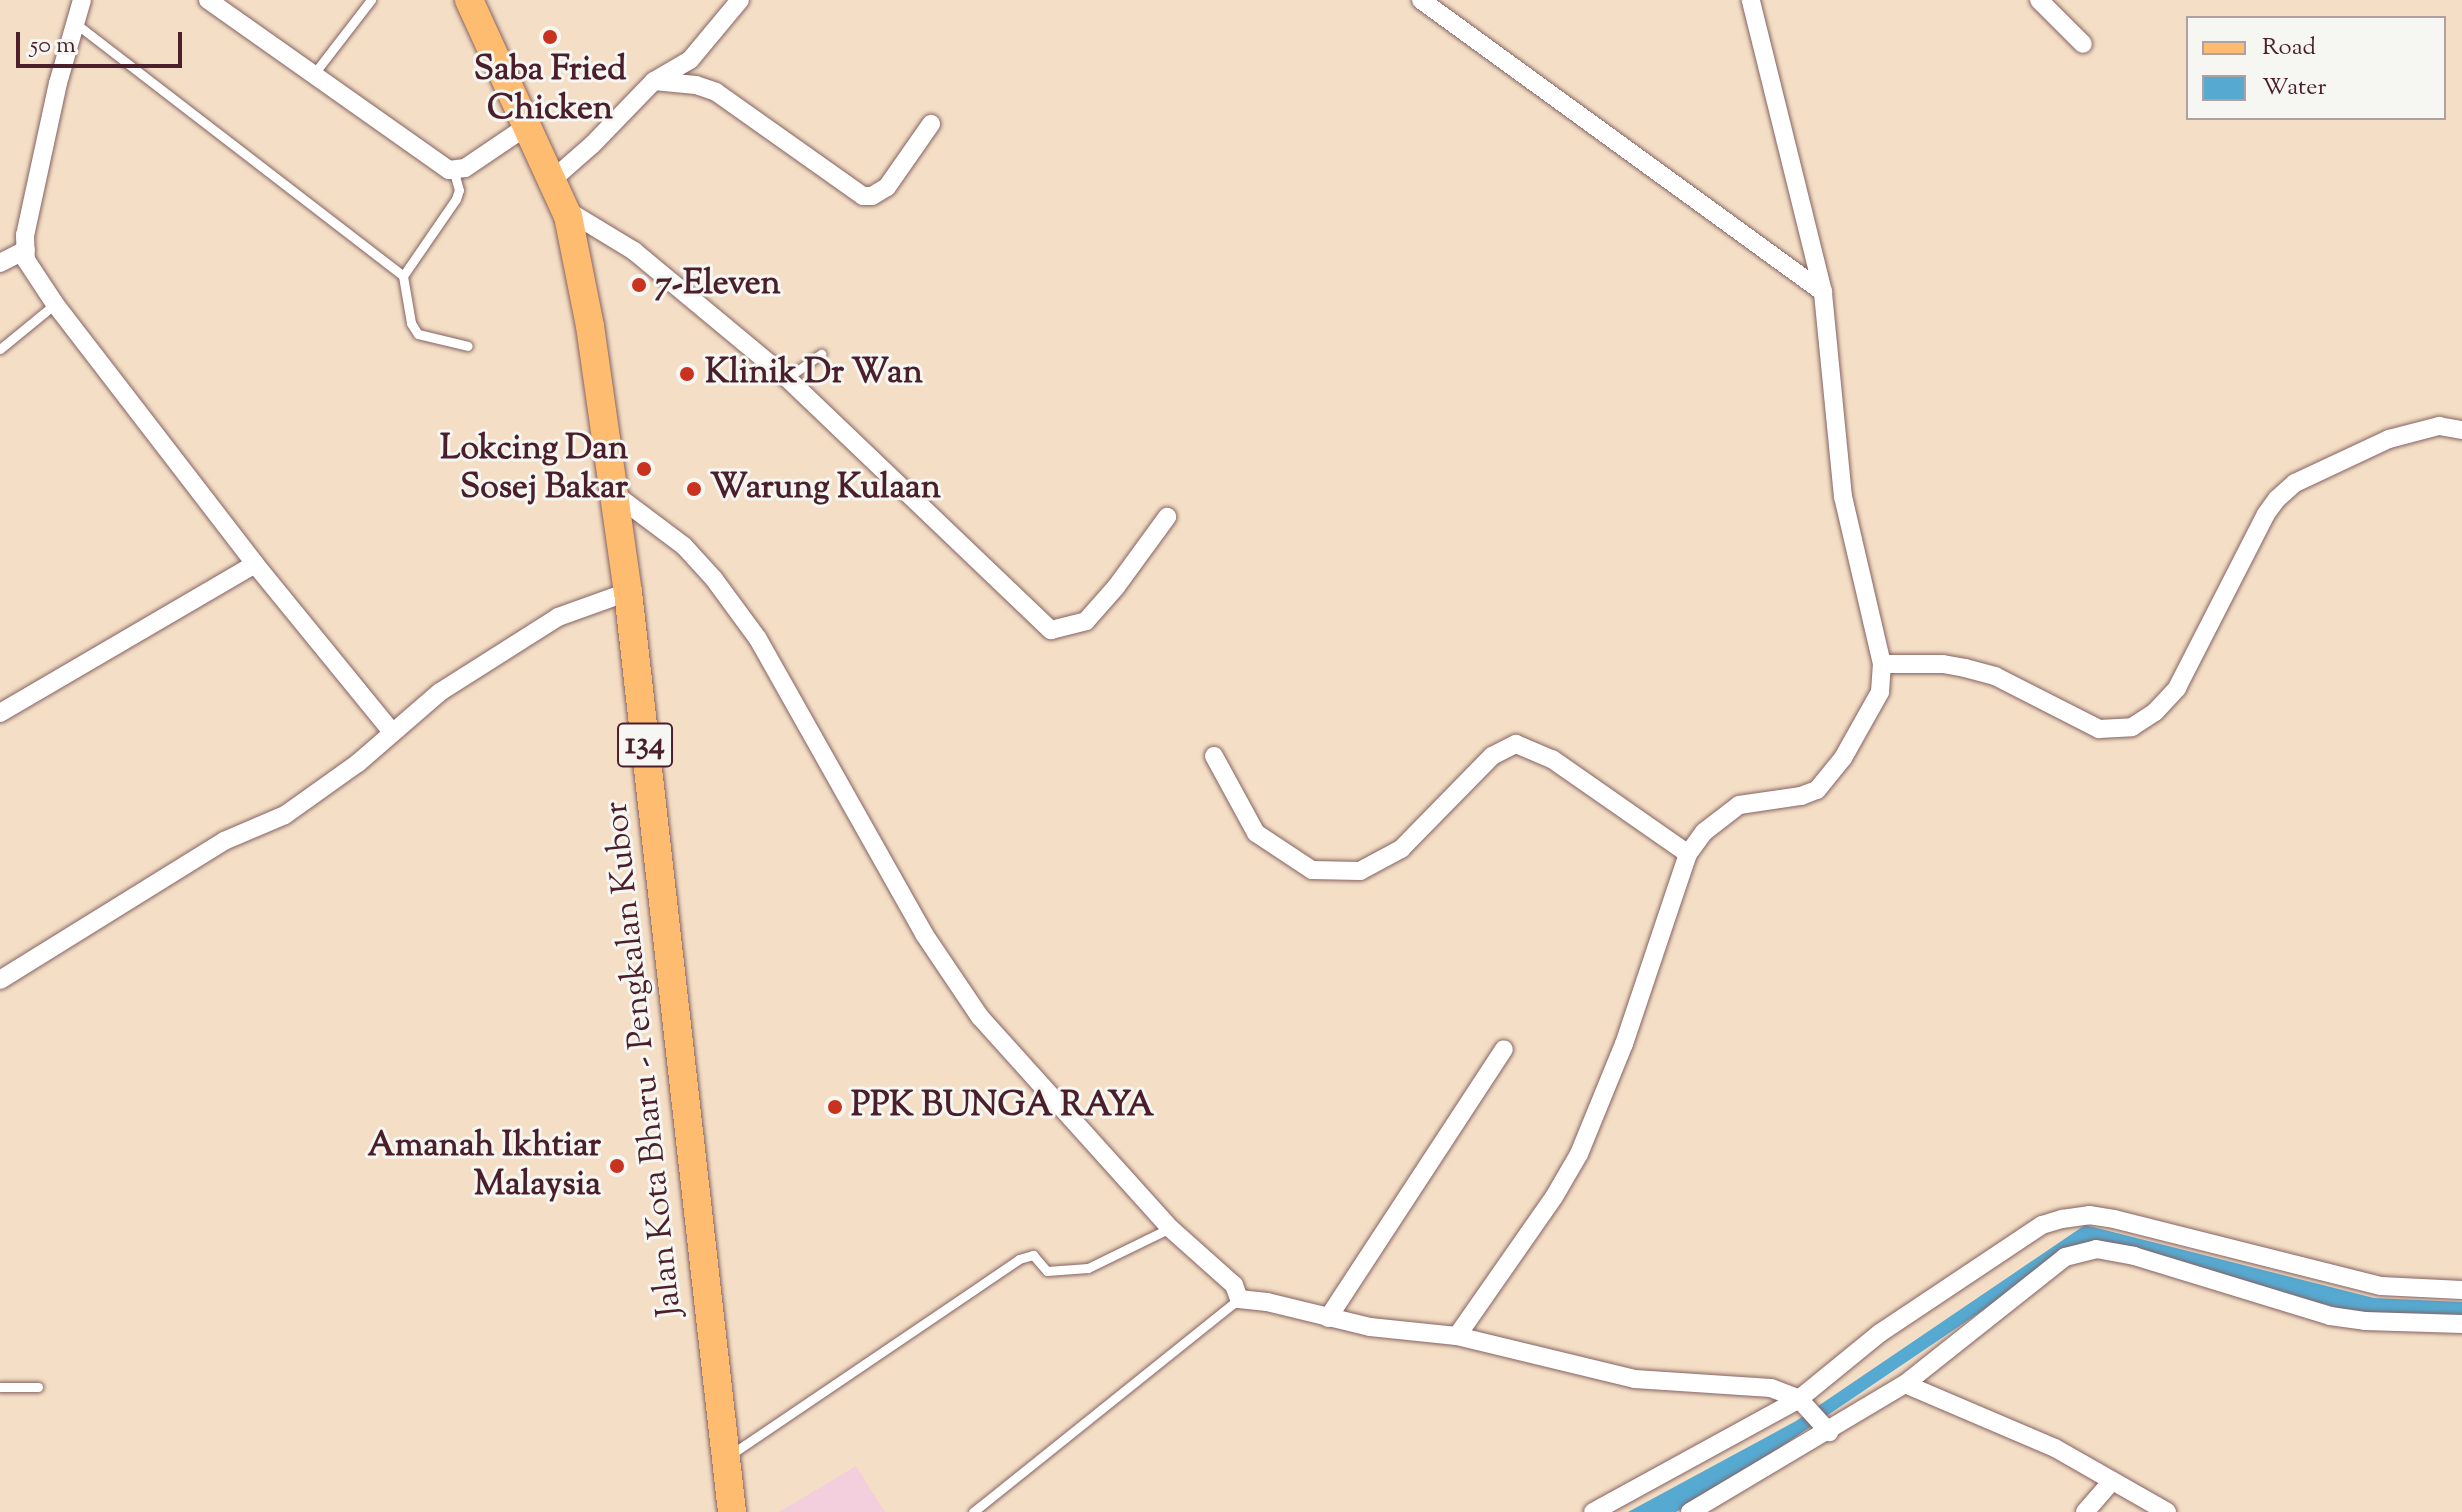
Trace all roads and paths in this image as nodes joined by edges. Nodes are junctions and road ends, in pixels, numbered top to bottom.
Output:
1 (82, 0) edge
2 (208, 0) edge
3 (371, 0) edge
4 (469, 0) edge
5 (740, 0) edge
6 (1421, 0) edge
7 (1751, 0) edge
8 (2039, 0) edge
9 (75, 23) junction
10 (2083, 44) dead end
11 (313, 75) junction
12 (654, 81) junction
13 (931, 124) dead end
14 (527, 126) junction
15 (454, 172) junction
16 (552, 180) junction
17 (565, 209) junction
18 (26, 250) junction
19 (0, 263) edge
20 (403, 276) junction
21 (1823, 292) junction
22 (55, 304) junction
23 (468, 346) dead end
24 (0, 349) edge
25 (821, 354) dead end
26 (787, 378) junction
27 (2462, 430) edge
28 (611, 491) junction
29 (1167, 517) dead end
30 (255, 564) junction
31 (628, 592) junction
32 (1882, 664) junction
33 (0, 713) edge
34 (391, 731) junction
35 (1214, 756) dead end
36 (1688, 854) junction
37 (0, 980) edge
38 (1504, 1049) dead end
39 (1170, 1228) junction
40 (2462, 1290) edge
41 (1239, 1299) junction
42 (1328, 1318) junction
43 (2462, 1324) edge
44 (1457, 1336) junction
45 (1905, 1384) junction
46 (0, 1387) edge
47 (38, 1387) dead end
48 (1804, 1404) junction
49 (1826, 1428) junction
50 (727, 1457) junction
51 (2112, 1481) junction
52 (732, 1512) edge
53 (973, 1512) edge
54 (1593, 1512) edge
55 (1690, 1512) edge
56 (2085, 1512) edge
57 (2167, 1512) edge

1 - 9 street
2 - 11 street
3 - 11 lane
4 - 14 main road, Jalan Kota Bharu - Pengkalan Kubor / 134
5 - 12 street
6 - 21 street
7 - 21 street
8 - 10 street
9 - 18 street
9 - 20 lane
11 - 15 street
12 - 13 street
12 - 16 street
14 - 15 street
14 - 16 main road, Jalan Kota Bharu - Pengkalan Kubor / 134
15 - 20 lane
16 - 17 main road, Jalan Kota Bharu - Pengkalan Kubor / 134
17 - 26 street
17 - 28 main road, Jalan Kota Bharu - Pengkalan Kubor / 134
18 - 19 street
18 - 22 street
20 - 23 lane
21 - 32 street
22 - 24 lane
22 - 30 street
25 - 26 lane
26 - 29 street
27 - 32 street
28 - 31 main road, Jalan Kota Bharu - Pengkalan Kubor / 134
28 - 39 street
30 - 33 street
30 - 34 street
31 - 34 street
31 - 50 main road, Jalan Kota Bharu - Pengkalan Kubor / 134
32 - 36 street
34 - 37 street
35 - 36 street
36 - 44 street
38 - 42 street
39 - 41 street
39 - 50 lane
40 - 48 street
41 - 42 street
41 - 53 lane
42 - 44 street
43 - 45 street
44 - 48 street
45 - 49 street
45 - 51 street
46 - 47 lane
48 - 49 street
48 - 54 street
49 - 55 street
50 - 52 main road, Jalan Kota Bharu - Pengkalan Kubor / 134
51 - 56 street
51 - 57 street

